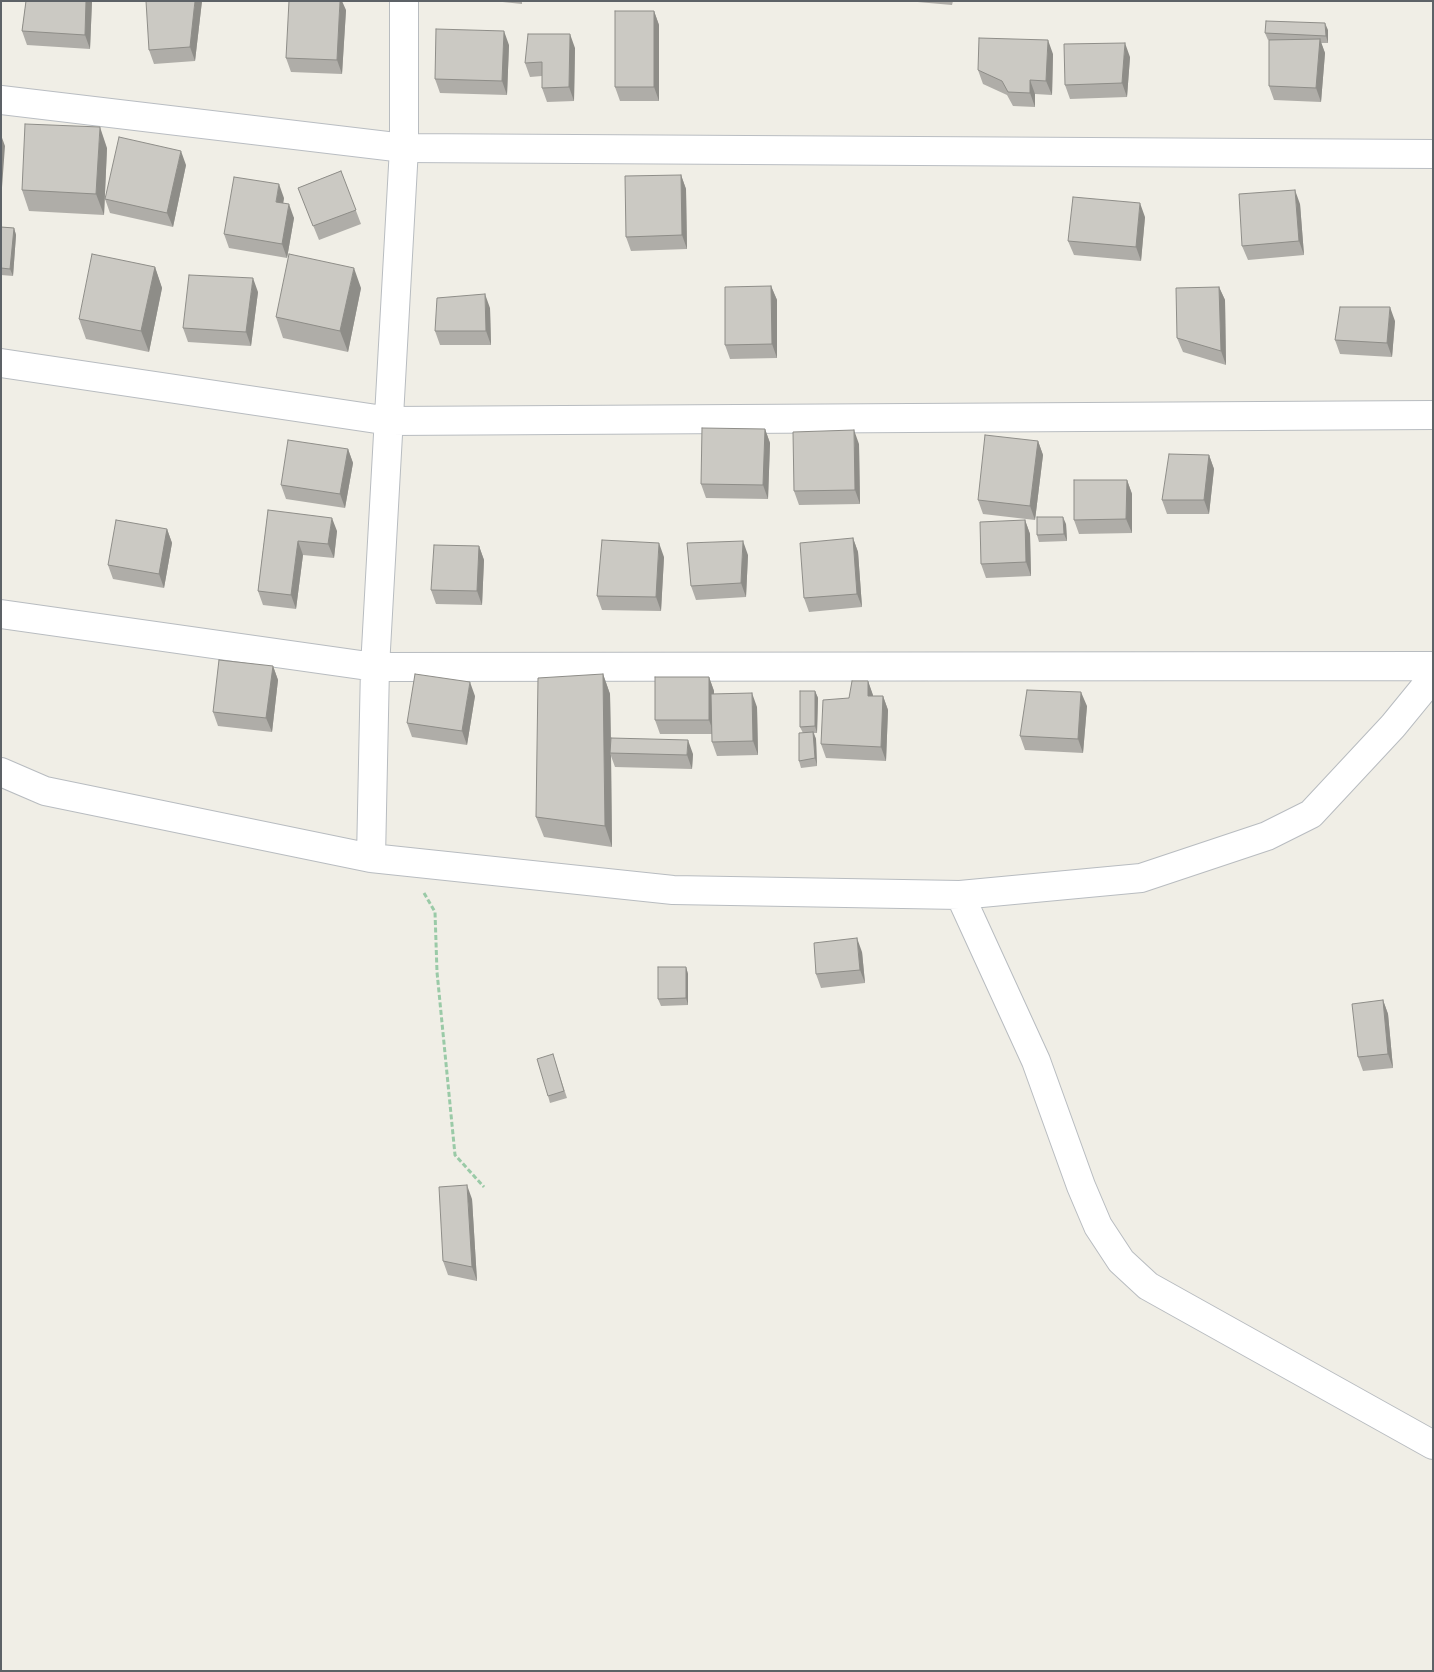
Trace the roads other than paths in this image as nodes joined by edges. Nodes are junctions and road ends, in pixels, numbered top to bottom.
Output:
1 (404, 1) edge
2 (1, 100) edge
3 (404, 148) junction
4 (1433, 154) edge
5 (1, 363) edge
6 (1433, 415) edge
7 (390, 421) junction
8 (1, 614) edge
9 (1433, 666) edge
10 (375, 667) junction
11 (1433, 678) edge
12 (1, 772) edge
13 (371, 858) junction
14 (960, 895) junction
15 (1433, 1445) edge

1 - 3 street
2 - 3 street
3 - 4 street
3 - 7 street
5 - 7 street
6 - 7 street
7 - 10 street
8 - 10 street
9 - 10 street
10 - 13 street
11 - 14 street
12 - 13 street
13 - 14 street
14 - 15 street

